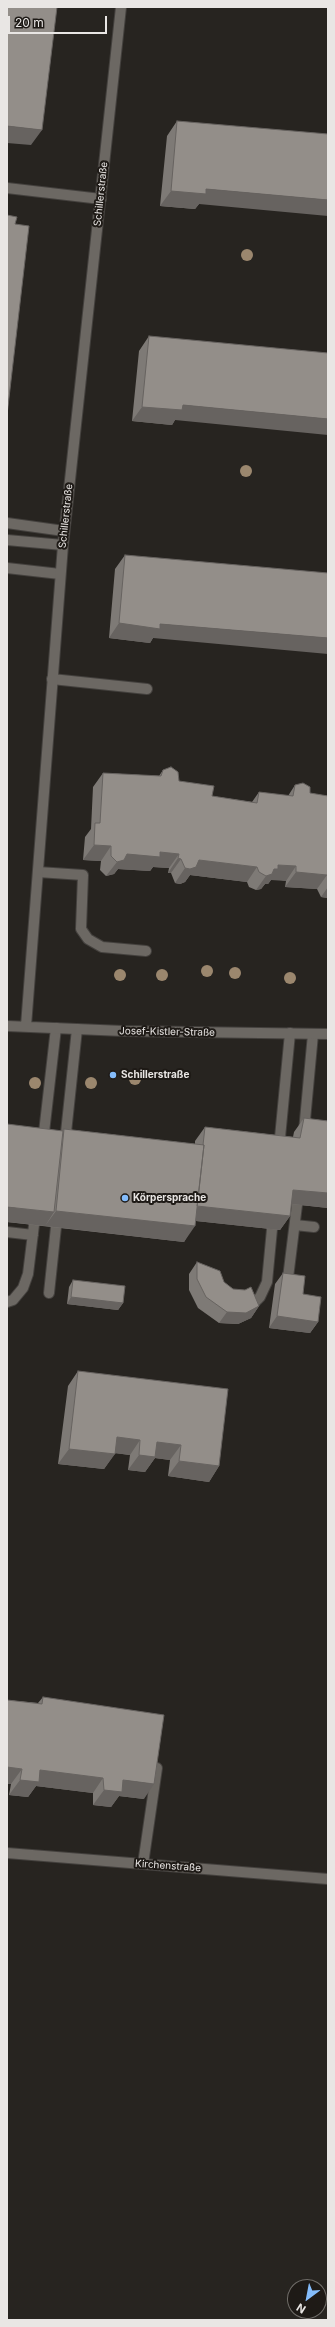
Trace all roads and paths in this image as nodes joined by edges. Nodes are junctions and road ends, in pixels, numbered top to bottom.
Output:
1 (121, 7) edge
2 (7, 188) edge
3 (101, 199) junction
4 (7, 523) edge
5 (64, 531) junction
6 (7, 540) edge
7 (63, 545) junction
8 (7, 568) edge
9 (60, 574) junction
10 (52, 679) junction
11 (147, 690) dead end
12 (38, 872) junction
13 (146, 951) dead end
14 (7, 1026) edge
15 (26, 1026) junction
16 (56, 1028) junction
17 (77, 1029) junction
18 (290, 1033) junction
19 (312, 1034) junction
20 (328, 1034) edge
21 (304, 1133) edge
22 (43, 1143) edge
23 (65, 1146) edge
24 (279, 1150) edge
25 (297, 1205) edge
26 (295, 1225) junction
27 (56, 1227) edge
28 (314, 1227) dead end
29 (272, 1229) edge
30 (7, 1232) edge
31 (287, 1286) edge
32 (49, 1293) dead end
33 (7, 1302) edge
34 (248, 1309) edge
35 (157, 1768) edge
36 (7, 1853) edge
37 (143, 1864) junction
38 (328, 1879) edge

1 - 3 street, Schillerstraße
2 - 3 street
3 - 5 street, Schillerstraße
4 - 5 street
5 - 7 street, Schillerstraße
6 - 7 street
7 - 9 street, Schillerstraße
8 - 9 street
9 - 10 street, Schillerstraße
10 - 11 street
10 - 12 street, Schillerstraße
12 - 13 street
12 - 15 street, Schillerstraße
14 - 15 street, Josef-Kistler-Straße
15 - 16 street, Josef-Kistler-Straße
16 - 17 street, Josef-Kistler-Straße
16 - 22 street
17 - 18 street, Josef-Kistler-Straße
17 - 23 street
18 - 19 street, Josef-Kistler-Straße
18 - 24 street
19 - 20 street, Josef-Kistler-Straße
19 - 21 street
25 - 26 street
26 - 28 street
26 - 31 street
27 - 32 street
29 - 34 street
30 - 33 street
35 - 37 street
36 - 37 street, Kirchenstraße
37 - 38 street, Kirchenstraße

